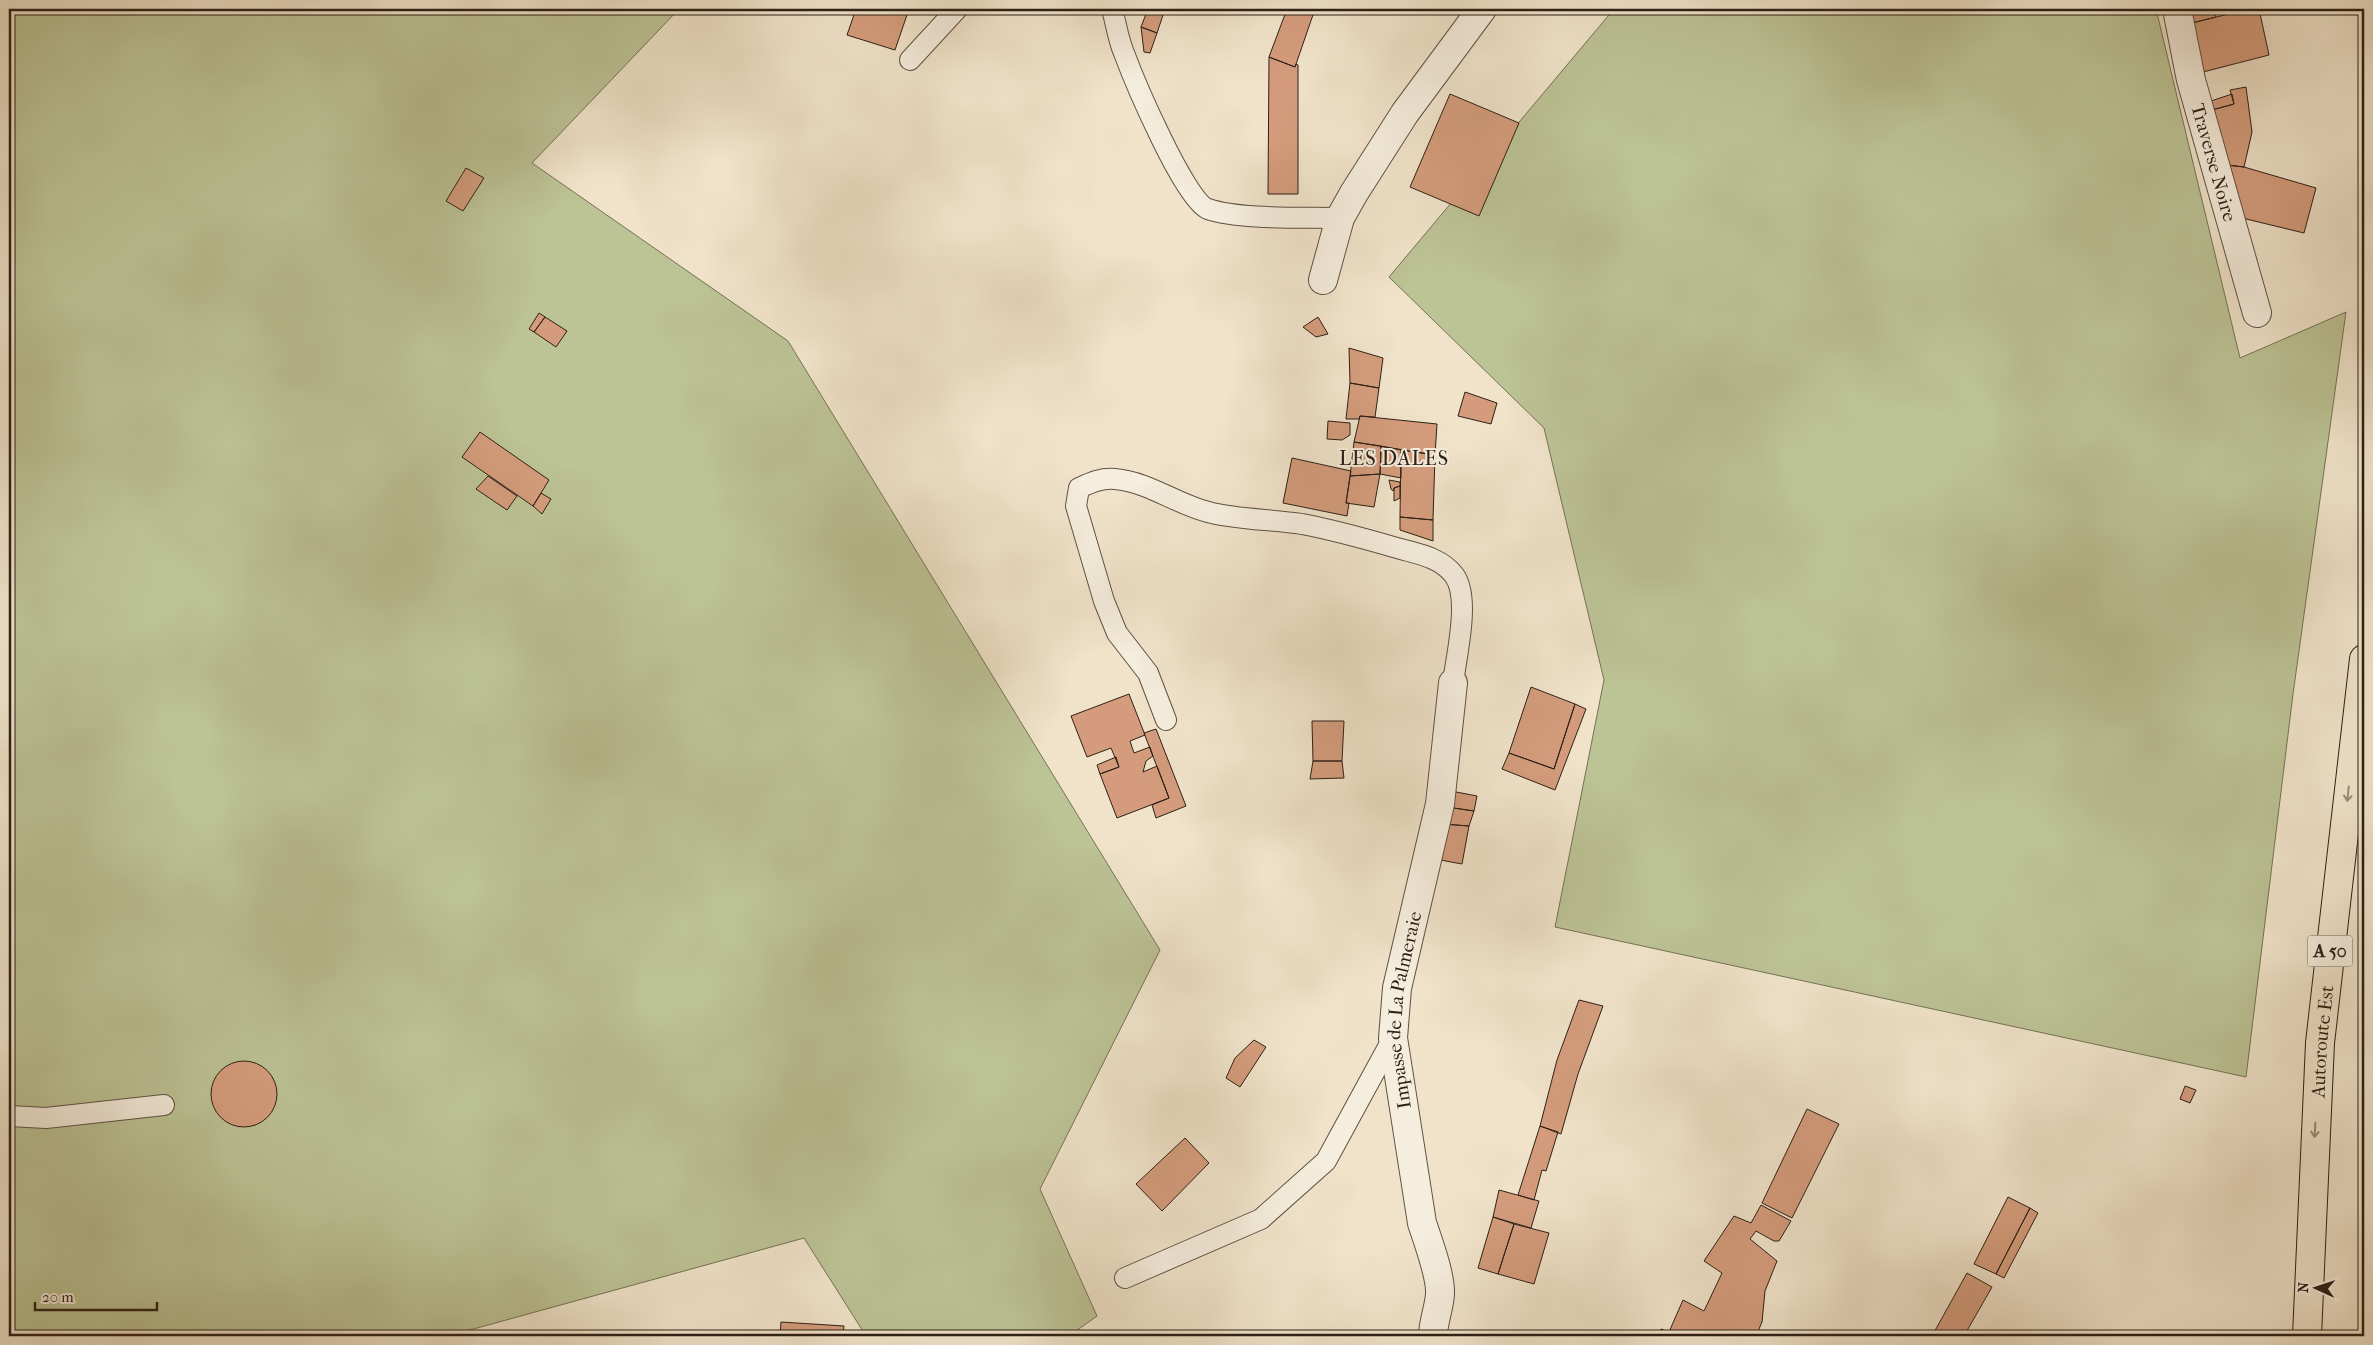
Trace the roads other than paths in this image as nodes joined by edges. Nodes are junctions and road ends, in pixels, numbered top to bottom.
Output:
1 (957, 9) edge
2 (1112, 9) edge
3 (1482, 9) edge
4 (2177, 9) edge
5 (910, 60) dead end
6 (1340, 218) junction
7 (1323, 280) dead end
8 (2256, 313) dead end
9 (2364, 659) edge
10 (1453, 683) joint
11 (1166, 720) dead end
12 (1393, 1038) junction
13 (164, 1105) dead end
14 (9, 1116) edge
15 (1125, 1278) dead end
16 (1433, 1336) edge
17 (2307, 1336) edge

1 - 5 lane
2 - 6 lane
3 - 6 street
4 - 8 street, Traverse Noire
6 - 7 street
9 -> 17 highway, Autoroute Est / A 50
10 - 11 lane
10 - 12 street, Impasse de La Palmeraie
12 - 15 lane
12 - 16 street, Impasse de La Palmeraie
13 - 14 lane

